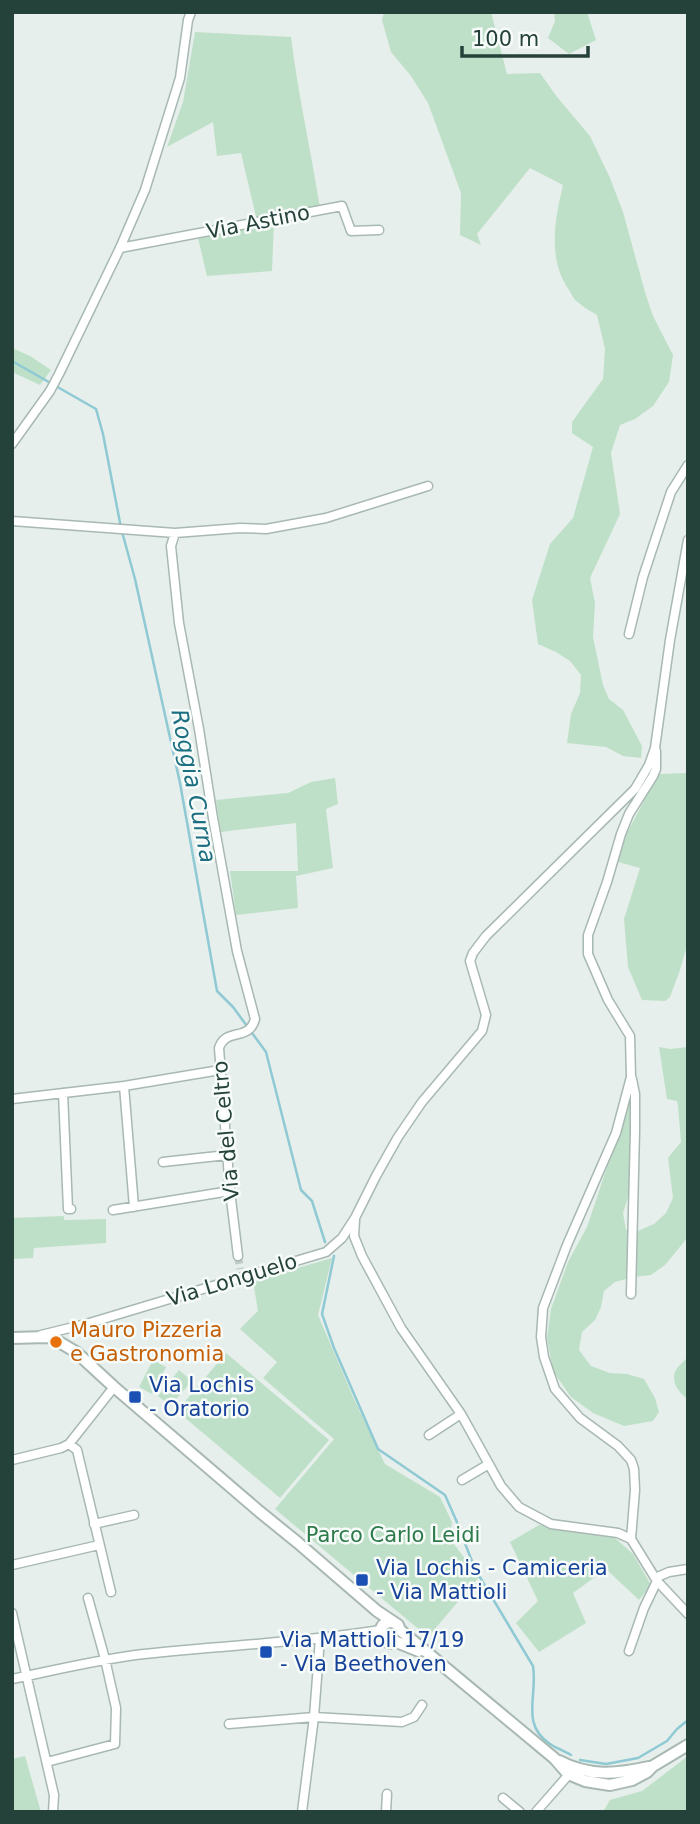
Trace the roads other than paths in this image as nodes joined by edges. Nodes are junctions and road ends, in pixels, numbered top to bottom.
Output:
1 (189, 15) edge
2 (379, 230) dead end
3 (120, 248) junction
4 (12, 444) edge
5 (688, 465) edge
6 (428, 486) dead end
7 (12, 521) edge
8 (175, 533) junction
9 (688, 540) edge
10 (629, 634) dead end
11 (655, 748) junction
12 (220, 1070) junction
13 (631, 1077) junction
14 (124, 1086) junction
15 (63, 1093) junction
16 (12, 1099) edge
17 (227, 1155) junction
18 (163, 1162) dead end
19 (230, 1191) junction
20 (134, 1207) junction
21 (69, 1209) dead end
22 (113, 1210) dead end
23 (355, 1217) junction
24 (238, 1256) tunnel mouth
25 (631, 1294) dead end
26 (86, 1324) junction
27 (30, 1337) junction
28 (12, 1338) edge
29 (76, 1352) junction
30 (114, 1387) junction
31 (461, 1414) junction
32 (429, 1435) dead end
33 (69, 1444) junction
34 (12, 1460) edge
35 (489, 1464) junction
36 (462, 1480) dead end
37 (134, 1515) dead end
38 (94, 1524) junction
39 (631, 1539) junction
40 (99, 1545) junction
41 (12, 1565) edge
42 (688, 1569) edge
43 (656, 1580) junction
44 (111, 1592) dead end
45 (88, 1598) dead end
46 (12, 1613) edge
47 (688, 1614) edge
48 (389, 1631) junction
49 (324, 1638) junction
50 (629, 1651) dead end
51 (105, 1659) junction
52 (27, 1676) junction
53 (12, 1679) edge
54 (422, 1705) dead end
55 (314, 1717) junction
56 (229, 1724) dead end
57 (688, 1745) edge
58 (47, 1762) junction
59 (653, 1766) junction
60 (571, 1770) junction
61 (387, 1794) dead end
62 (503, 1798) dead end
63 (53, 1812) edge
64 (302, 1812) edge
65 (386, 1812) edge
66 (520, 1812) edge
67 (537, 1812) edge

1 - 3 street
2 - 3 street, Via Astino
3 - 4 street
5 - 10 street
6 - 8 street
7 - 8 street
8 - 12 street, Via del Celtro
9 - 11 street
11 - 13 street
11 - 23 street, Via Longuelo
12 - 14 street
12 - 17 street, Via del Celtro
13 - 25 street
13 - 39 street
14 - 15 street
14 - 20 street
15 - 16 street
15 - 21 street
17 - 18 street
17 - 19 street, Via del Celtro
19 - 20 street
19 - 24 street, Via del Celtro
20 - 22 street
23 - 26 street, Via Longuelo
23 - 31 street
26 - 27 street, Via Longuelo
26 - 29 street
27 - 28 street, Via Longuelo
27 - 29 street
29 - 30 street
30 - 33 street
30 - 48 street
31 - 32 street
31 - 35 street
33 - 34 street
33 - 38 street
35 - 36 street
35 - 39 street
37 - 38 street
38 - 40 street
39 - 43 street
40 - 41 street
40 - 44 street
42 - 43 street
43 - 47 street
43 - 50 street
45 - 51 street
46 - 52 street
48 - 49 street
48 - 60 street
49 - 51 street
49 - 55 street
51 - 52 street
51 - 58 street
52 - 53 street
52 - 58 street
54 - 55 street
55 - 56 street
55 - 64 street
57 - 59 street
58 - 63 street
59 - 60 street
59 - 60 street
60 - 67 street
61 - 65 street
62 - 66 street

